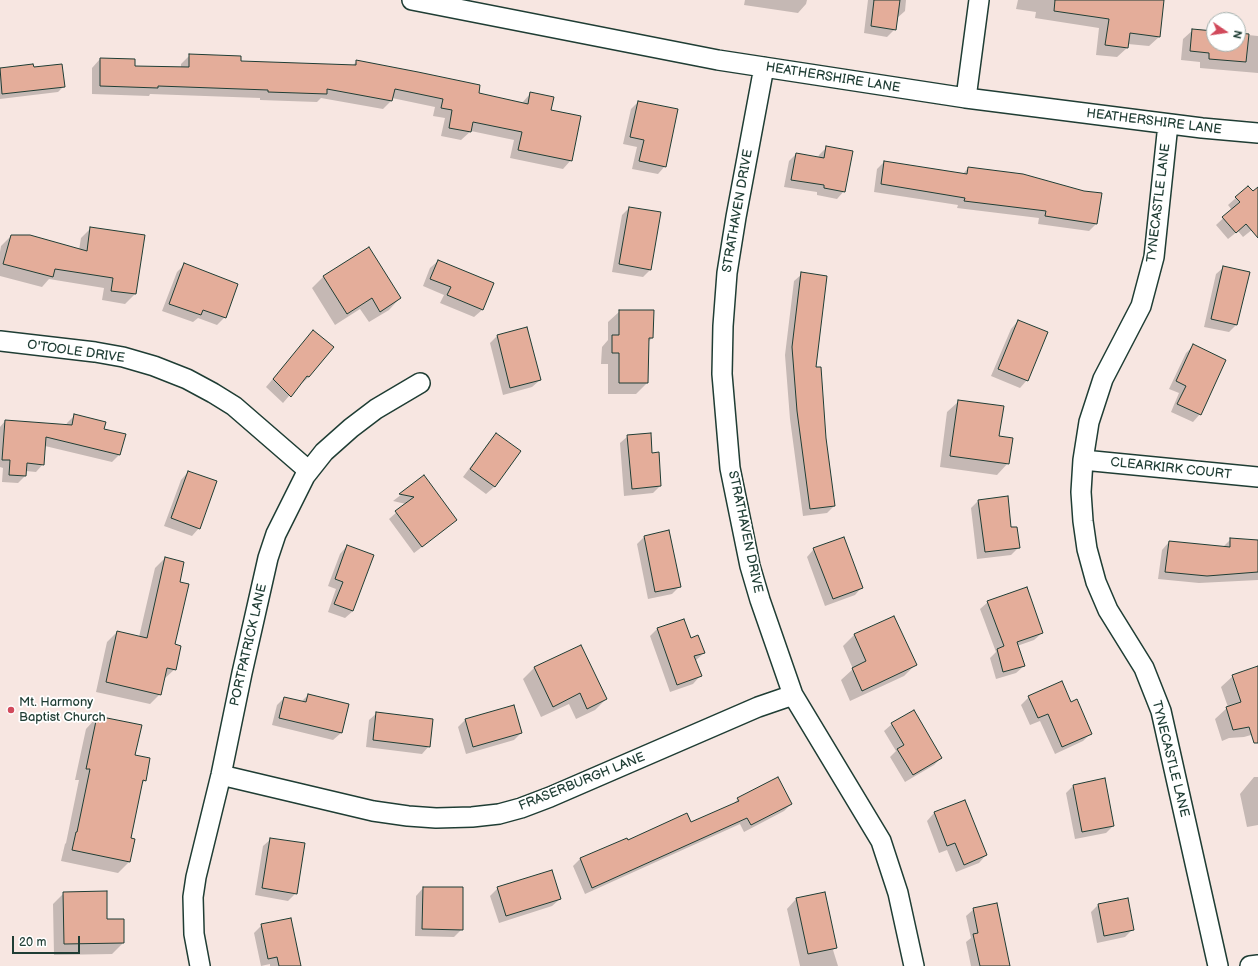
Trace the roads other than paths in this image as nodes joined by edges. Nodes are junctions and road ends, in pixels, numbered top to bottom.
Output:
1 (412, 0) edge
2 (979, 0) edge
3 (764, 67) junction
4 (966, 98) junction
5 (1168, 124) junction
6 (1258, 133) edge
7 (0, 341) edge
8 (420, 383) dead end
9 (1083, 460) junction
10 (309, 471) junction
11 (1258, 477) edge
12 (793, 695) junction
13 (221, 775) junction
14 (1258, 964) edge
15 (200, 966) edge
16 (914, 966) edge
17 (1218, 966) edge
18 (1250, 966) edge

1 - 3 street, HEATHERSHIRE LANE
2 - 4 street
3 - 4 street, HEATHERSHIRE LANE
3 - 12 street, STRATHAVEN DRIVE
4 - 5 street, HEATHERSHIRE LANE
5 - 6 street, HEATHERSHIRE LANE
5 - 9 street, TYNECASTLE LANE
7 - 10 street, O'TOOLE DRIVE
8 - 10 street, PORTPATRICK LANE
9 - 11 street, CLEARKIRK COURT
9 - 17 street, TYNECASTLE LANE
10 - 13 street, PORTPATRICK LANE
12 - 13 street, FRASERBURGH LANE
12 - 16 street, STRATHAVEN DRIVE
13 - 15 street, PORTPATRICK LANE
14 - 18 street

